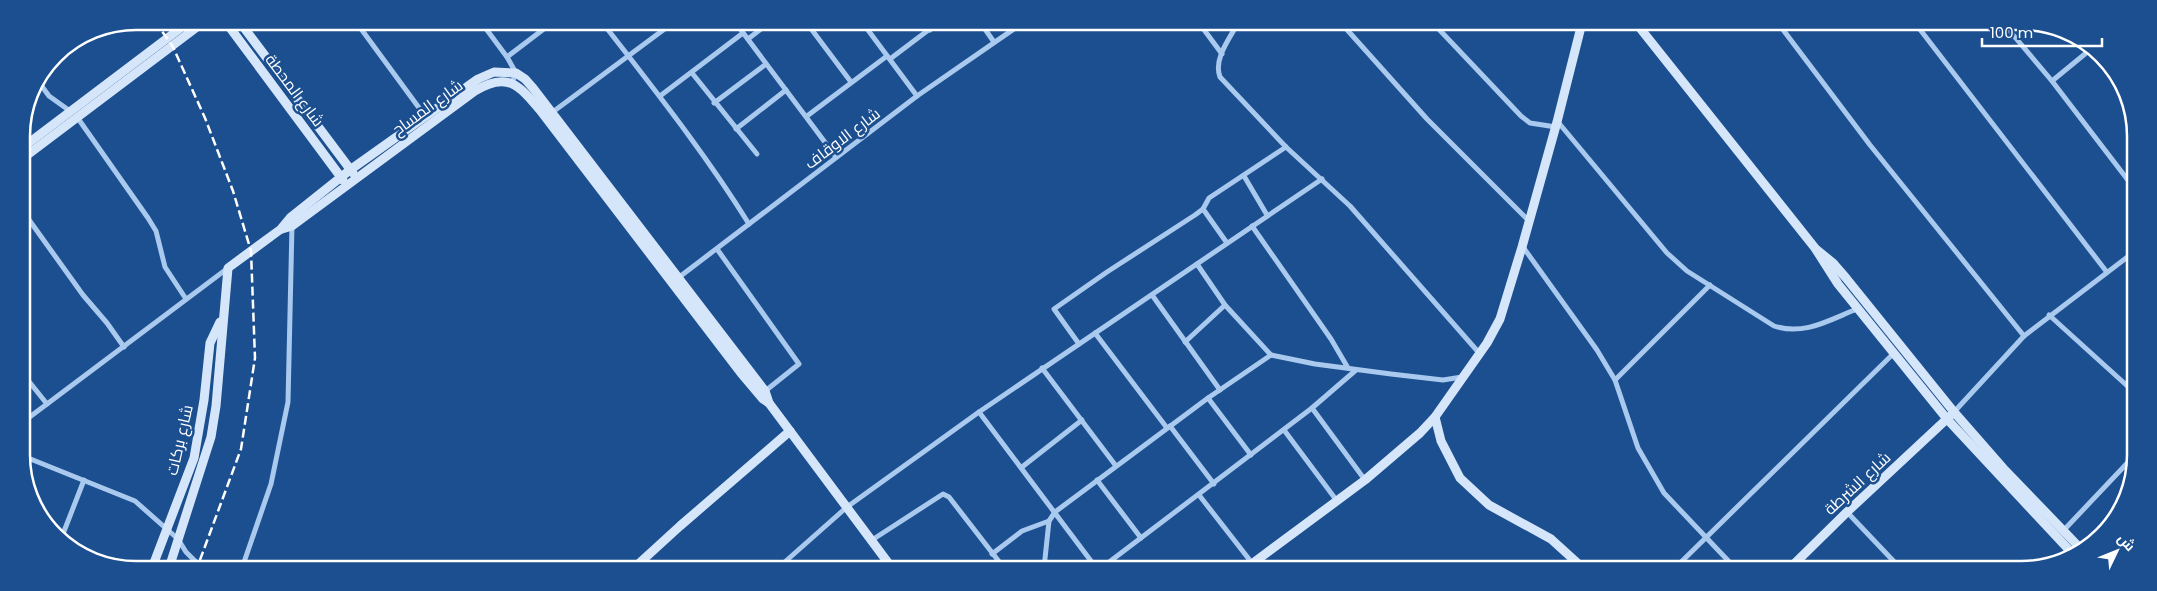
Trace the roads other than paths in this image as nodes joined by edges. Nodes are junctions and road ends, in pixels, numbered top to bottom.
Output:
1 (179, 30) edge
2 (192, 30) edge
3 (232, 30) edge
4 (246, 30) edge
5 (362, 30) edge
6 (487, 30) edge
7 (542, 30) edge
8 (608, 30) edge
9 (663, 30) edge
10 (741, 30) edge
11 (760, 30) edge
12 (812, 30) edge
13 (868, 30) edge
14 (930, 30) edge
15 (986, 30) edge
16 (1012, 30) edge
17 (1205, 30) edge
18 (1234, 30) edge
19 (1346, 30) edge
20 (1440, 30) edge
21 (1580, 30) edge
22 (1642, 30) edge
23 (1783, 30) edge
24 (1920, 30) edge
25 (2008, 30) edge
26 (743, 33) junction
27 (748, 39) junction
28 (994, 42) junction
29 (2086, 53) edge
30 (1222, 54) junction
31 (629, 56) junction
32 (507, 57) junction
33 (889, 58) junction
34 (766, 64) junction
35 (516, 73) junction
36 (692, 73) junction
37 (2052, 81) junction
38 (851, 82) junction
39 (512, 83) junction
40 (42, 87) edge
41 (786, 90) junction
42 (660, 96) junction
43 (917, 96) junction
44 (714, 104) junction
45 (74, 114) junction
46 (549, 115) junction
47 (425, 116) junction
48 (806, 116) junction
49 (1556, 124) junction
50 (736, 129) junction
51 (30, 143) edge
52 (1286, 147) junction
53 (30, 152) edge
54 (757, 154) dead end
55 (836, 157) junction
56 (353, 174) junction
57 (1244, 176) junction
58 (1322, 179) junction
59 (2127, 179) edge
60 (344, 181) junction
61 (1203, 209) junction
62 (1268, 215) junction
63 (30, 221) edge
64 (292, 221) junction
65 (1529, 221) junction
66 (749, 224) junction
67 (1252, 226) junction
68 (641, 236) junction
69 (1227, 243) junction
70 (1522, 247) junction
71 (1815, 248) junction
72 (716, 249) junction
73 (2127, 257) edge
74 (1196, 264) junction
75 (228, 268) junction
76 (2106, 271) junction
77 (678, 278) junction
78 (1710, 285) junction
79 (1152, 295) junction
80 (186, 299) junction
81 (1224, 305) junction
82 (1857, 309) junction
83 (2049, 315) junction
84 (222, 317) junction
85 (1095, 333) junction
86 (2024, 336) junction
87 (1185, 342) junction
88 (1079, 344) junction
89 (124, 347) junction
90 (1480, 354) junction
91 (1893, 354) junction
92 (1271, 355) junction
93 (1042, 368) junction
94 (1348, 368) junction
95 (1356, 370) junction
96 (1462, 377) junction
97 (1614, 380) junction
98 (30, 383) edge
99 (2127, 386) edge
100 (1220, 390) junction
101 (762, 393) junction
102 (1208, 398) junction
103 (47, 404) junction
104 (1312, 408) junction
105 (979, 412) junction
106 (1954, 412) junction
107 (30, 417) edge
108 (1435, 417) junction
109 (1947, 419) junction
110 (1082, 420) junction
111 (1169, 427) junction
112 (1284, 430) junction
113 (790, 431) junction
114 (1251, 455) junction
115 (30, 459) edge
116 (2127, 465) edge
117 (1116, 466) junction
118 (1022, 467) junction
119 (84, 480) junction
120 (1097, 480) junction
121 (1365, 480) junction
122 (1214, 484) junction
123 (1199, 495) junction
124 (1337, 501) junction
125 (847, 507) junction
126 (1055, 512) junction
127 (1847, 512) junction
128 (1049, 521) junction
129 (167, 528) junction
130 (2063, 531) junction
131 (64, 532) edge
132 (1141, 538) junction
133 (1706, 538) junction
134 (178, 540) junction
135 (872, 540) junction
136 (2077, 545) edge
137 (2069, 549) edge
138 (992, 554) junction
139 (155, 561) edge
140 (171, 561) edge
141 (195, 561) edge
142 (244, 561) edge
143 (642, 561) edge
144 (786, 561) edge
145 (887, 561) edge
146 (998, 561) edge
147 (1045, 561) edge
148 (1093, 561) edge
149 (1108, 561) edge
150 (1245, 561) edge
151 (1255, 561) edge
152 (1575, 561) edge
153 (1682, 561) edge
154 (1728, 561) edge
155 (1797, 561) edge
156 (1893, 561) edge

1 - 45 main road
2 - 45 main road
3 - 60 main road, شارع المحطة
4 - 56 main road, شارع المحطة
5 - 47 street
6 - 32 street
7 - 32 street
8 - 31 street
9 - 31 street
10 - 26 street
11 - 27 street
12 - 38 street
13 - 33 street
14 - 33 street
15 - 28 street
16 - 28 street, شارع الاوقاف
17 - 30 street
18 - 30 street
19 - 65 street
20 - 49 street
21 - 49 main road
22 - 71 main road
23 - 86 street
24 - 76 street
25 - 37 street
26 - 27 street
26 - 36 street
27 - 34 street
28 - 43 street, شارع الاوقاف
29 - 37 street
30 - 52 street
31 - 42 street
31 - 46 street
32 - 35 street
33 - 38 street
33 - 43 street
34 - 41 street
34 - 44 street
35 - 39 street
35 - 46 main road
35 - 47 main road, شارع المساح
36 - 42 street
36 - 44 street
37 - 59 street
38 - 48 street
39 - 46 main road
39 - 56 main road, شارع المساح
40 - 45 street
41 - 48 street
41 - 50 street
42 - 66 street
43 - 55 street, شارع الاوقاف
44 - 50 street
45 - 51 main road
45 - 53 main road
45 - 80 street
46 - 68 main road
47 - 56 main road, شارع المساح
48 - 55 street
49 - 65 main road
49 - 78 street
50 - 54 street
52 - 57 street
52 - 58 street
55 - 66 street, شارع الاوقاف
56 - 60 main road
57 - 61 street
57 - 62 street
58 - 62 street
58 - 90 street
60 - 64 main road
61 - 69 street
61 - 88 street
62 - 67 street
63 - 89 street
64 - 75 main road
64 - 142 street
65 - 70 main road
66 - 72 street, شارع الاوقاف
67 - 69 street
67 - 94 street
68 - 77 main road
68 - 101 main road
69 - 74 street
70 - 90 main road
70 - 97 street
71 - 82 main road
71 - 106 main road
72 - 77 street, شارع الاوقاف
72 - 101 street
73 - 76 street
74 - 79 street
74 - 81 street
75 - 80 street
75 - 84 main road, شارع بركات
76 - 83 street
77 - 101 main road
78 - 82 street
78 - 97 street
79 - 85 street
79 - 87 street
80 - 89 street
81 - 87 street
81 - 92 street
82 - 91 main road
83 - 86 street
83 - 99 street
84 - 129 main road, شارع بركات
84 - 134 main road, شارع بركات
85 - 88 street
85 - 111 street
86 - 106 street
87 - 100 street
88 - 93 street
89 - 103 street
90 - 96 main road
91 - 109 main road
91 - 133 street
92 - 94 street
92 - 100 street
93 - 105 street
93 - 110 street
94 - 95 street
95 - 96 street
95 - 104 street
96 - 108 main road
97 - 133 street
98 - 103 street
100 - 102 street
101 - 113 main road
102 - 111 street
102 - 114 street
103 - 107 street
104 - 112 street
104 - 121 street
105 - 118 street
105 - 125 street
106 - 109 main road, شارع الشرطة
106 - 130 main road
108 - 121 main road
108 - 152 main road
109 - 127 main road, شارع الشرطة
109 - 137 main road
110 - 117 street
110 - 118 street
111 - 117 street
111 - 122 street
112 - 114 street
112 - 124 street
113 - 125 main road
113 - 143 main road
114 - 122 street
115 - 119 street
116 - 130 street
117 - 120 street
118 - 126 street
119 - 129 street
119 - 131 street
120 - 126 street
120 - 132 street
121 - 124 main road
122 - 123 street
123 - 132 street
123 - 150 street
124 - 151 main road
125 - 135 main road
125 - 144 street
126 - 128 street
126 - 148 street
127 - 155 main road, شارع الشرطة
127 - 156 street
128 - 138 street
128 - 147 street
129 - 134 street
129 - 139 main road, شارع بركات
130 - 136 main road
132 - 149 street
133 - 153 street
133 - 154 street
134 - 140 main road, شارع بركات
134 - 141 street
135 - 138 street
135 - 145 main road
138 - 146 street

